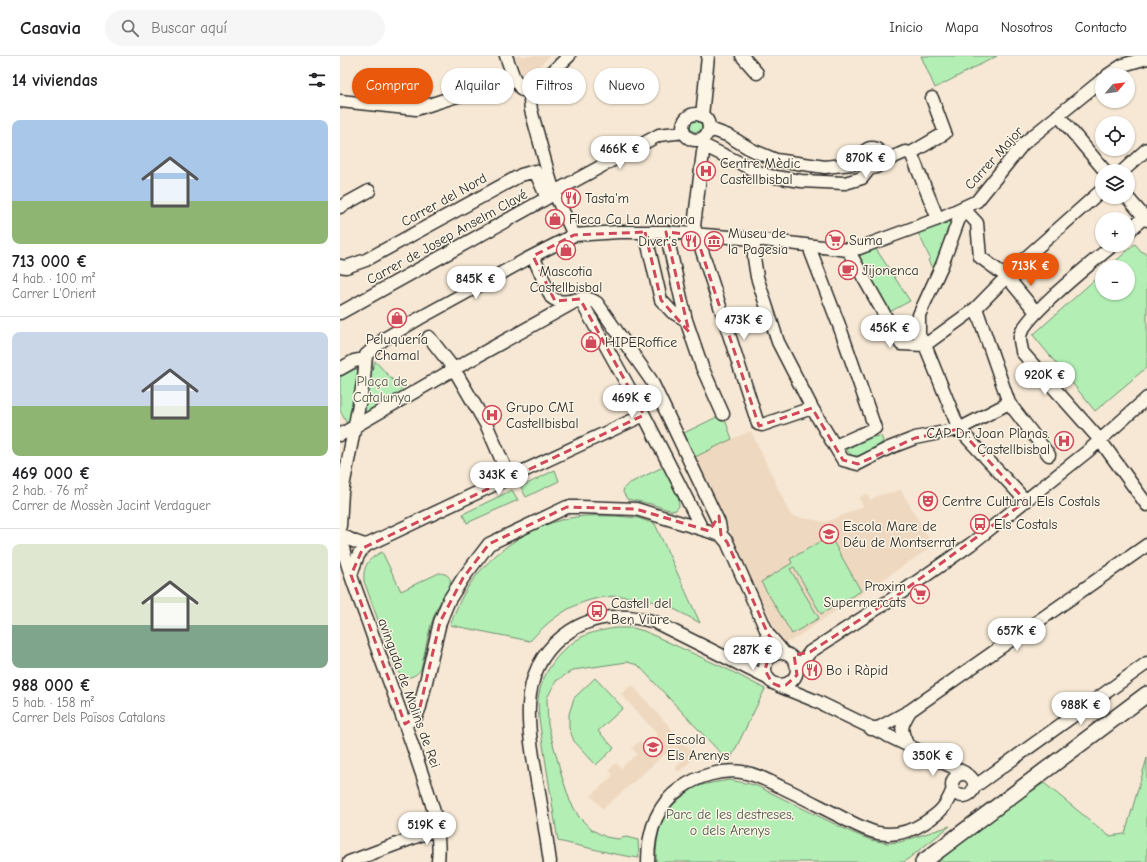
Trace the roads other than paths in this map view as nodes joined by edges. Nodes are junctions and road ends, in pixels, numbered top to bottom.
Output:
1 (506, 56) edge
2 (569, 56) edge
3 (708, 56) edge
4 (742, 56) edge
5 (1147, 58) edge
6 (510, 68) edge
7 (556, 68) edge
8 (1118, 68) edge
9 (757, 73) dead end
10 (514, 78) edge
11 (1095, 86) edge
12 (522, 87) edge
13 (932, 98) dead end
14 (340, 101) edge
15 (441, 101) edge
16 (530, 104) edge
17 (1058, 115) junction
18 (706, 121) junction
19 (684, 132) junction
20 (705, 142) junction
21 (1147, 149) edge
22 (911, 153) junction
23 (862, 158) junction
24 (882, 162) junction
25 (1099, 164) edge
26 (1131, 164) edge
27 (870, 168) junction
28 (369, 191) dead end
29 (551, 195) junction
30 (1095, 196) edge
31 (1133, 204) edge
32 (340, 207) edge
33 (963, 208) junction
34 (1146, 218) edge
35 (938, 219) junction
36 (1135, 227) edge
37 (646, 232) junction
38 (666, 232) junction
39 (574, 235) junction
40 (696, 235) junction
41 (754, 247) dead end
42 (848, 250) junction
43 (811, 252) dead end
44 (1105, 252) edge
45 (533, 256) junction
46 (340, 266) edge
47 (1007, 277) junction
48 (580, 299) junction
49 (976, 308) junction
50 (1036, 312) junction
51 (340, 313) edge
52 (686, 320) junction
53 (429, 337) dead end
54 (925, 345) junction
55 (365, 359) junction
56 (454, 368) junction
57 (340, 370) edge
58 (1147, 398) edge
59 (1009, 403) junction
60 (812, 408) junction
61 (723, 414) dead end
62 (644, 415) junction
63 (355, 426) junction
64 (959, 429) junction
65 (340, 435) edge
66 (1100, 440) junction
67 (835, 446) junction
68 (1049, 455) dead end
69 (509, 478) junction
70 (1026, 501) junction
71 (1147, 505) edge
72 (715, 516) junction
73 (340, 526) edge
74 (705, 530) junction
75 (340, 534) edge
76 (721, 535) junction
77 (367, 545) junction
78 (1147, 545) edge
79 (351, 575) junction
80 (768, 634) junction
81 (810, 652) junction
82 (721, 654) junction
83 (788, 655) junction
84 (743, 660) junction
85 (767, 661) junction
86 (1147, 663) edge
87 (797, 672) junction
88 (767, 678) junction
89 (779, 686) junction
90 (1147, 694) edge
91 (816, 701) junction
92 (911, 710) junction
93 (405, 724) junction
94 (872, 729) junction
95 (908, 746) junction
96 (934, 759) junction
97 (970, 779) junction
98 (952, 786) junction
99 (438, 830) junction
100 (349, 862) edge
101 (438, 862) edge
102 (550, 862) edge
103 (648, 862) edge
104 (923, 862) edge

1 - 6 street
2 - 7 street
3 - 18 street
4 - 9 street
5 - 8 street
10 - 12 street
11 - 17 street, Carrer Major
13 - 22 street
14 - 15 street
16 - 29 street
17 - 25 street
17 - 33 street, Carrer Major
18 - 19 street
18 - 20 street
18 - 23 street
19 - 20 street
19 - 29 street, Carrer de Josep Anselm Clavé
20 - 27 street
20 - 40 street
21 - 26 street
22 - 24 street
22 - 35 street
23 - 24 street
23 - 27 street
24 - 27 street
28 - 32 street
29 - 39 street
29 - 46 street, Carrer del Nord
29 - 51 street, Carrer de Josep Anselm Clavé
30 - 47 street
31 - 34 street
33 - 35 street, Carrer Major
33 - 47 street
33 - 54 street
34 - 36 street
35 - 42 street, Carrer Major
37 - 38 street
37 - 39 street
37 - 52 street
38 - 40 street
38 - 52 street
39 - 45 street
40 - 42 street
40 - 60 street
41 - 60 street
42 - 54 street
43 - 67 street
44 - 50 street
45 - 48 street
45 - 55 street
47 - 49 street
47 - 50 street
48 - 56 street
48 - 62 street
48 - 72 street
49 - 54 street
49 - 59 street
50 - 66 street
52 - 61 street
53 - 56 street
54 - 64 street
55 - 57 street
55 - 63 street
56 - 63 street
56 - 69 street
58 - 66 street
59 - 64 street
59 - 68 street
60 - 67 street
62 - 69 street
62 - 74 street
63 - 65 street
63 - 73 street
64 - 67 street
64 - 70 street
66 - 70 street
66 - 71 street
69 - 77 street
70 - 81 street
72 - 74 street
72 - 76 street
74 - 76 street
74 - 93 street
75 - 77 street
75 - 79 street, avinguda de Molins de Rei
76 - 80 street
77 - 79 street
78 - 92 street
79 - 93 street, avinguda de Molins de Rei
80 - 83 street
80 - 84 street
80 - 85 street
81 - 83 street
81 - 87 street
82 - 84 street
82 - 88 street
82 - 102 street
83 - 85 street
83 - 87 street
84 - 85 street
85 - 88 street
86 - 97 street
87 - 89 street
87 - 91 street
88 - 89 street
89 - 91 street
90 - 104 street
91 - 94 street
92 - 94 street
92 - 95 street
93 - 99 street, avinguda de Molins de Rei
94 - 95 street
95 - 96 street
96 - 97 street
96 - 98 street
97 - 98 street
97 - 98 street
98 - 103 street
99 - 100 street
99 - 101 street, avinguda de Molins de Rei

